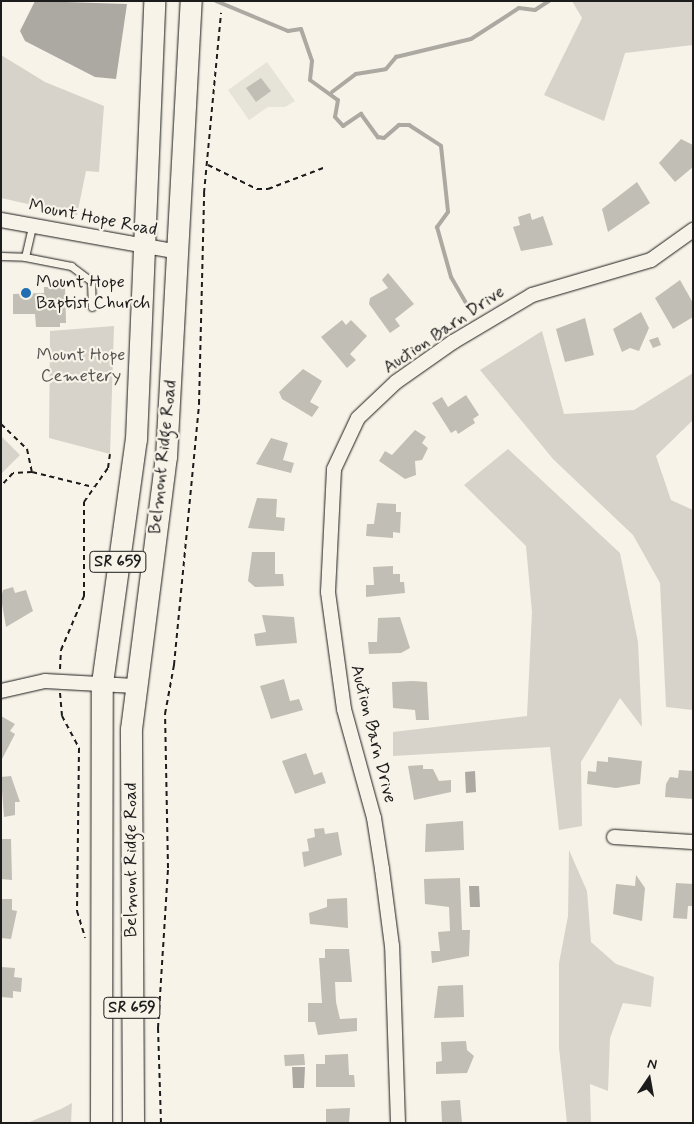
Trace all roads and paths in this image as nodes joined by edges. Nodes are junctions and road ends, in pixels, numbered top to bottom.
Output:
1 (154, 1) edge
2 (191, 1) edge
3 (221, 12) dead end
4 (208, 165) junction
5 (323, 168) dead end
6 (1, 220) edge
7 (32, 226) junction
8 (693, 230) edge
9 (145, 249) junction
10 (178, 252) junction
11 (1, 256) edge
12 (25, 257) junction
13 (92, 308) dead end
14 (1, 424) edge
15 (110, 454) dead end
16 (32, 472) junction
17 (1, 486) edge
18 (93, 487) junction
19 (60, 681) junction
20 (102, 683) junction
21 (135, 686) junction
22 (1, 691) edge
23 (614, 837) dead end
24 (693, 842) edge
25 (85, 948) dead end
26 (101, 1123) edge
27 (133, 1123) edge
28 (161, 1123) edge
29 (398, 1123) edge

1 - 9 main road, Belmont Ridge Road / SR 659
2 - 10 main road, Belmont Ridge Road / SR 659
3 - 4 path
4 - 5 path
4 - 28 path
6 - 7 street, Mount Hope Road
7 - 9 street, Mount Hope Road
7 - 12 lane
8 - 29 street, Auction Barn Drive
9 - 10 street, Mount Hope Road
9 - 20 main road, Belmont Ridge Road / SR 659
10 - 21 main road, Belmont Ridge Road / SR 659
11 - 12 lane
12 - 13 lane
14 - 16 path
15 - 18 path
16 - 17 path
16 - 18 path
18 - 19 path
19 - 20 street
19 - 22 street
19 - 25 path
20 - 21 street
20 - 26 main road, Belmont Ridge Road / SR 659
21 - 27 main road, Belmont Ridge Road / SR 659
23 - 24 street

